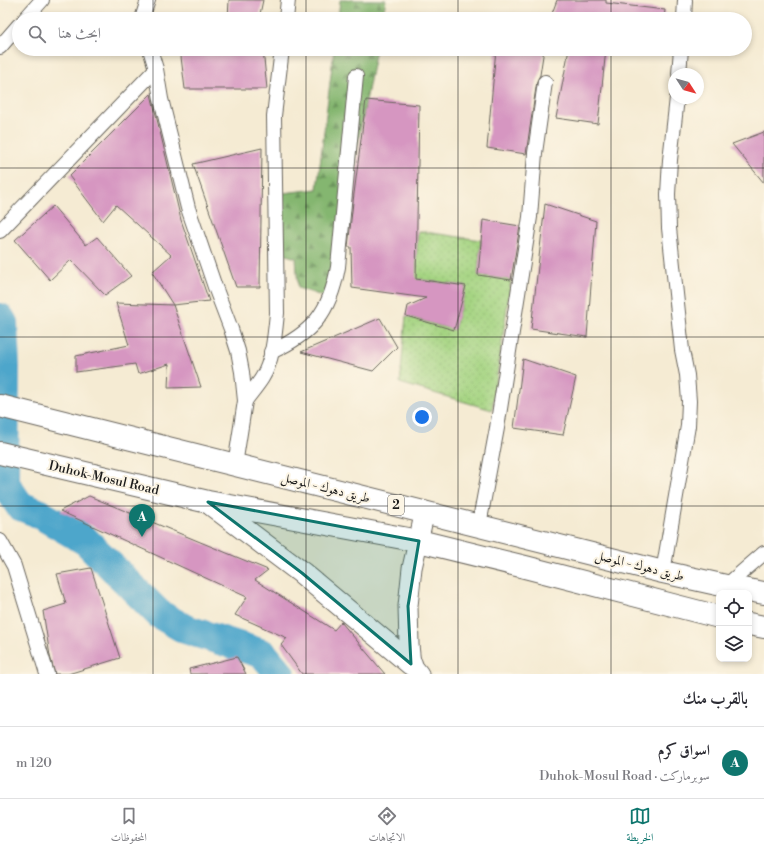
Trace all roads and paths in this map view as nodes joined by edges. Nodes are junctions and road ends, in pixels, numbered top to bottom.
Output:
1 (42, 0) edge
2 (137, 0) edge
3 (148, 0) edge
4 (288, 0) edge
5 (685, 0) edge
6 (31, 12) edge
7 (140, 12) edge
8 (144, 12) edge
9 (287, 12) edge
10 (684, 12) edge
11 (12, 34) edge
12 (0, 47) edge
13 (152, 56) edge
14 (281, 56) edge
15 (680, 56) edge
16 (679, 68) edge
17 (156, 69) junction
18 (356, 76) dead end
19 (545, 82) dead end
20 (676, 104) edge
21 (0, 231) edge
22 (271, 352) junction
23 (244, 401) junction
24 (0, 406) edge
25 (0, 453) edge
26 (235, 465) junction
27 (208, 502) junction
28 (424, 512) junction
29 (480, 525) junction
30 (0, 541) edge
31 (419, 541) junction
32 (764, 553) edge
33 (663, 572) junction
34 (726, 586) junction
35 (764, 593) edge
36 (716, 616) edge
37 (752, 625) edge
38 (764, 627) edge
39 (415, 669) edge
40 (46, 674) edge

1 - 6 street
2 - 7 street
3 - 8 street
4 - 9 street
5 - 10 street
11 - 12 street
13 - 17 street
14 - 22 street
15 - 16 street
17 - 21 street
17 - 23 street
18 - 22 street
19 - 29 street
20 - 33 street
22 - 23 street
23 - 26 street
24 - 26 highway, طريق دهوك - الموصل / 2
25 - 27 highway, Duhok-Mosul Road
26 - 28 highway, طريق دهوك - الموصل / 2
27 - 31 highway, Duhok-Mosul Road
27 - 39 highway
28 - 29 highway, طريق دهوك - الموصل / 2
28 - 31 main road
29 - 33 highway, طريق دهوك - الموصل / 2
30 - 40 street
31 - 36 highway
31 - 39 main road
32 - 34 street
33 - 34 highway, طريق دهوك - الموصل / 2
34 - 35 highway, طريق دهوك - الموصل / 2
37 - 38 highway

